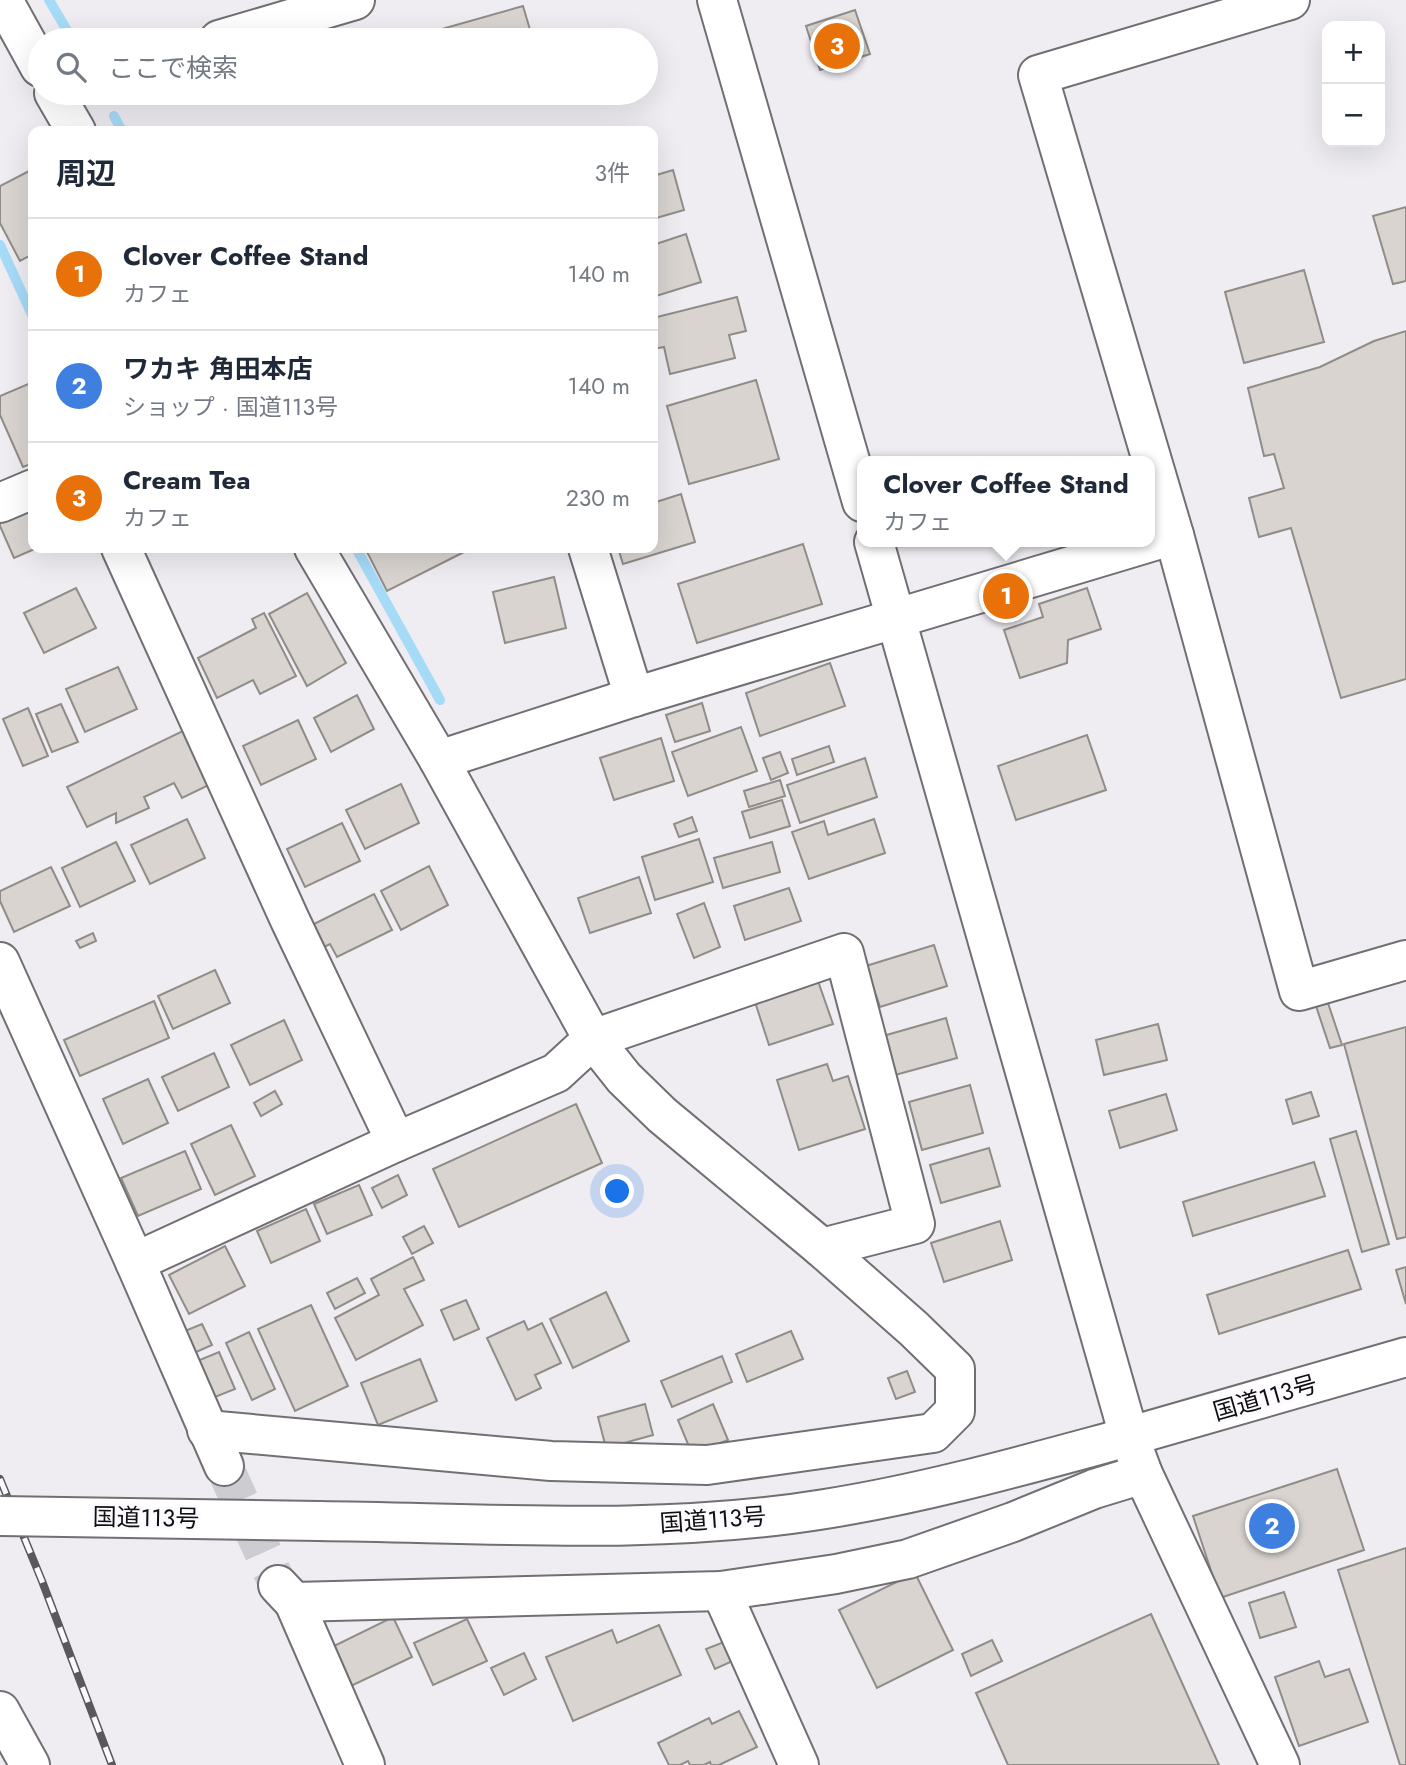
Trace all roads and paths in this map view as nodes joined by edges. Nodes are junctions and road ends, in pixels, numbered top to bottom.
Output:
1 (3, 0) edge
2 (355, 0) edge
3 (717, 0) edge
4 (1290, 0) edge
5 (260, 28) edge
6 (28, 45) edge
7 (61, 105) edge
8 (73, 126) edge
9 (1151, 456) edge
10 (1155, 471) edge
11 (857, 481) edge
12 (28, 491) edge
13 (0, 503) edge
14 (1174, 535) junction
15 (1155, 541) edge
16 (875, 547) edge
17 (1134, 547) edge
18 (123, 553) edge
19 (317, 553) edge
20 (590, 553) edge
21 (897, 619) junction
22 (634, 697) junction
23 (439, 760) junction
24 (1406, 960) edge
25 (0, 962) edge
26 (593, 1039) junction
27 (396, 1142) junction
28 (822, 1248) junction
29 (135, 1262) junction
30 (1406, 1357) edge
31 (207, 1430) junction
32 (1129, 1436) junction
33 (224, 1466) tunnel mouth
34 (1143, 1474) junction
35 (0, 1516) edge
36 (721, 1591) junction
37 (0, 1711) edge
38 (30, 1765) edge
39 (365, 1765) edge
40 (799, 1765) edge
41 (1280, 1765) edge

1 - 6 main road
2 - 5 main road
3 - 11 main road
4 - 9 main road
7 - 8 main road
10 - 14 main road
12 - 13 main road
14 - 15 main road
14 - 24 main road
16 - 21 main road
17 - 21 main road
18 - 27 main road
19 - 23 main road
20 - 22 main road
21 - 22 main road
21 - 32 main road
22 - 23 main road
23 - 26 main road
25 - 29 main road
26 - 27 main road
26 - 28 main road
26 - 28 main road
27 - 29 main road
28 - 31 main road
29 - 31 main road
30 - 32 main road, 国道113号
31 - 33 main road
32 - 34 main road
32 - 35 main road, 国道113号, bridge
34 - 36 main road
34 - 41 main road
36 - 39 main road
36 - 40 main road
37 - 38 main road

